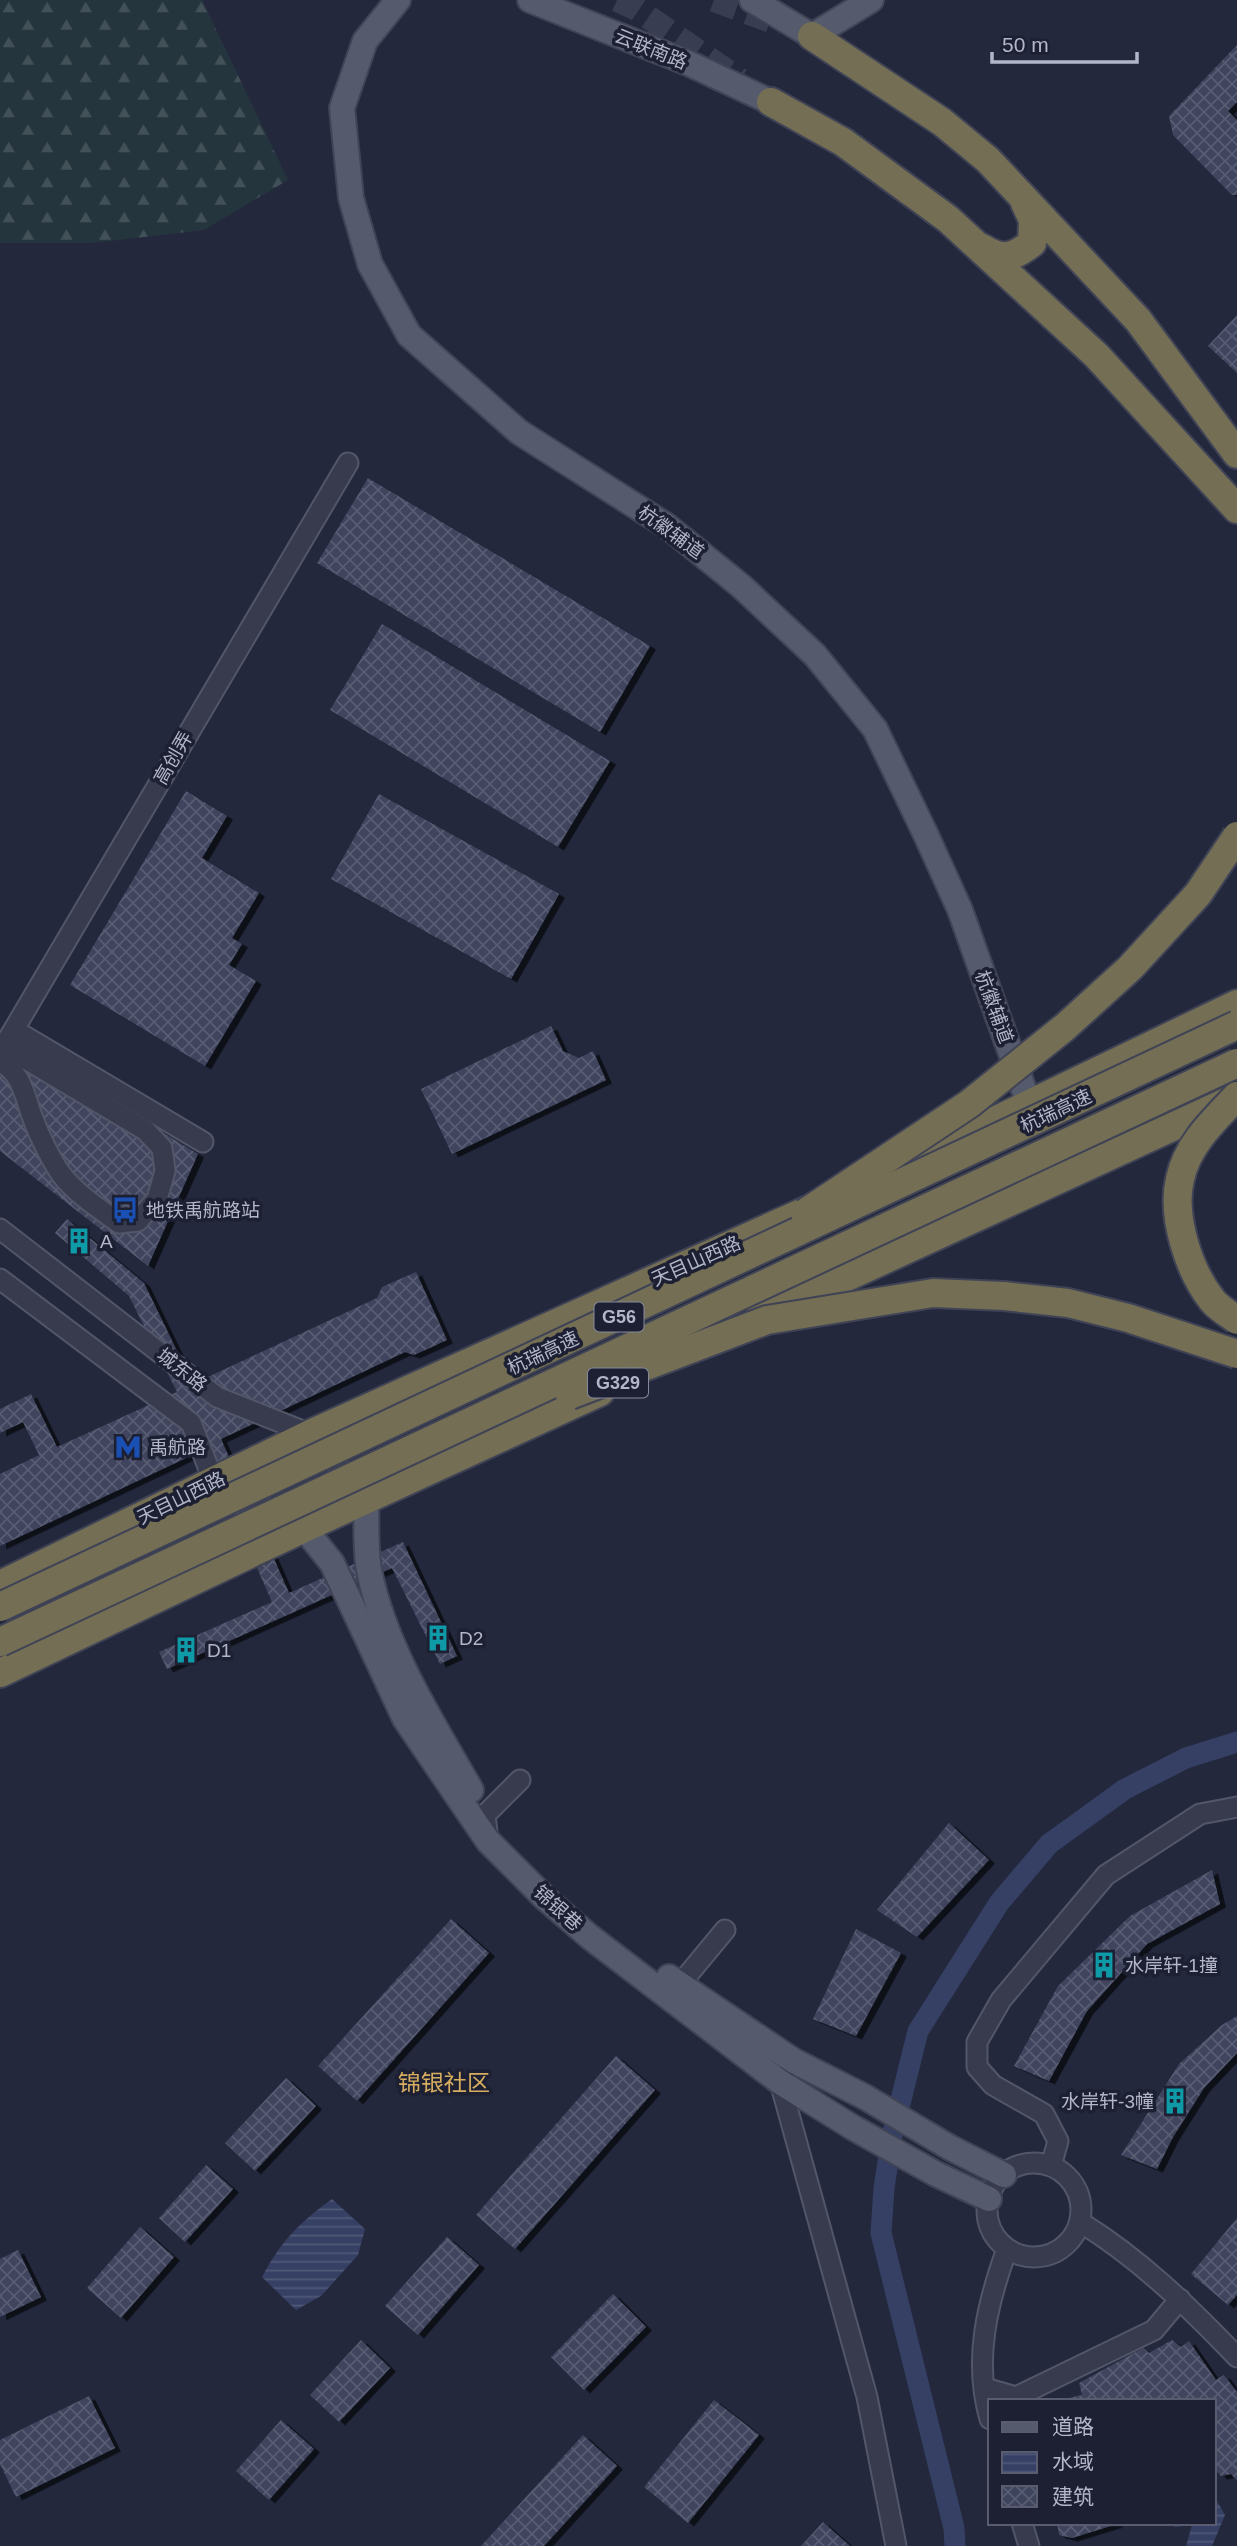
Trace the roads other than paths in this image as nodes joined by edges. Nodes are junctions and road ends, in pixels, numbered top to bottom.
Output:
1 (398, 0) edge
2 (530, 0) edge
3 (752, 0) edge
4 (871, 0) edge
5 (812, 36) junction
6 (771, 102) joint
7 (1023, 198) junction
8 (976, 245) junction
9 (1237, 454) edge
10 (348, 463) dead end
11 (1237, 509) edge
12 (1237, 836) edge
13 (1237, 1004) edge
14 (1237, 1025) edge
15 (5, 1048) edge
16 (1237, 1063) edge
17 (1237, 1097) edge
18 (1029, 1104) junction
19 (203, 1142) dead end
20 (0, 1229) edge
21 (719, 1270) junction
22 (0, 1279) edge
23 (1237, 1320) edge
24 (1237, 1354) edge
25 (310, 1434) junction
26 (214, 1482) junction
27 (364, 1487) junction
28 (304, 1528) junction
29 (0, 1585) edge
30 (0, 1607) edge
31 (0, 1643) edge
32 (0, 1672) edge
33 (520, 1780) dead end
34 (1237, 1807) edge
35 (485, 1815) junction
36 (488, 1841) junction
37 (725, 1930) dead end
38 (675, 1991) junction
39 (794, 2061) junction
40 (780, 2082) junction
41 (1051, 2166) junction
42 (1004, 2175) junction
43 (989, 2199) junction
44 (1080, 2222) junction
45 (1007, 2249) junction
46 (1180, 2299) junction
47 (1237, 2357) edge
48 (985, 2388) junction
49 (988, 2412) edge
50 (1023, 2525) edge
51 (896, 2546) edge
52 (1029, 2546) edge

1 - 18 main road, 杭徽辅道
2 - 6 main road, 云联南路
3 - 5 main road
4 - 5 main road
5 - 7 highway
6 - 8 highway
7 - 8 highway
7 - 9 highway
8 - 11 highway
10 - 15 street, 高创弄
12 - 21 highway, bridge
13 - 18 highway, 天目山西路
14 - 21 highway, 杭瑞高速 / G56, bridge
15 - 15 street
15 - 19 street
16 - 27 highway, 杭瑞高速 / G56, bridge
17 - 23 highway, bridge
17 - 27 highway, G329
18 - 25 highway, 天目山西路
20 - 25 street, 城东路
21 - 30 highway, 杭瑞高速 / G56, bridge
22 - 26 street, 城东路
24 - 27 highway, bridge
25 - 26 highway, 天目山西路
25 - 27 street, 城东路
26 - 28 street
26 - 29 highway, 天目山西路
27 - 28 highway, G329
27 - 31 highway, 杭瑞高速 / G56, bridge
27 - 35 main road, 锦银巷
28 - 32 highway, G329
28 - 36 main road, 锦银巷
33 - 35 street
34 - 41 street
35 - 36 street
35 - 38 main road, 锦银巷
36 - 38 main road, 锦银巷
37 - 38 street
38 - 39 main road, 锦银巷
38 - 40 main road, 锦银巷
39 - 40 street
39 - 42 main road, 锦银巷
40 - 43 main road, 锦银巷
40 - 51 street
41 - 42 street
41 - 44 street
42 - 43 street
43 - 45 street
44 - 45 street
44 - 46 street
45 - 48 street
46 - 47 street
46 - 48 street
48 - 49 street
50 - 52 street

